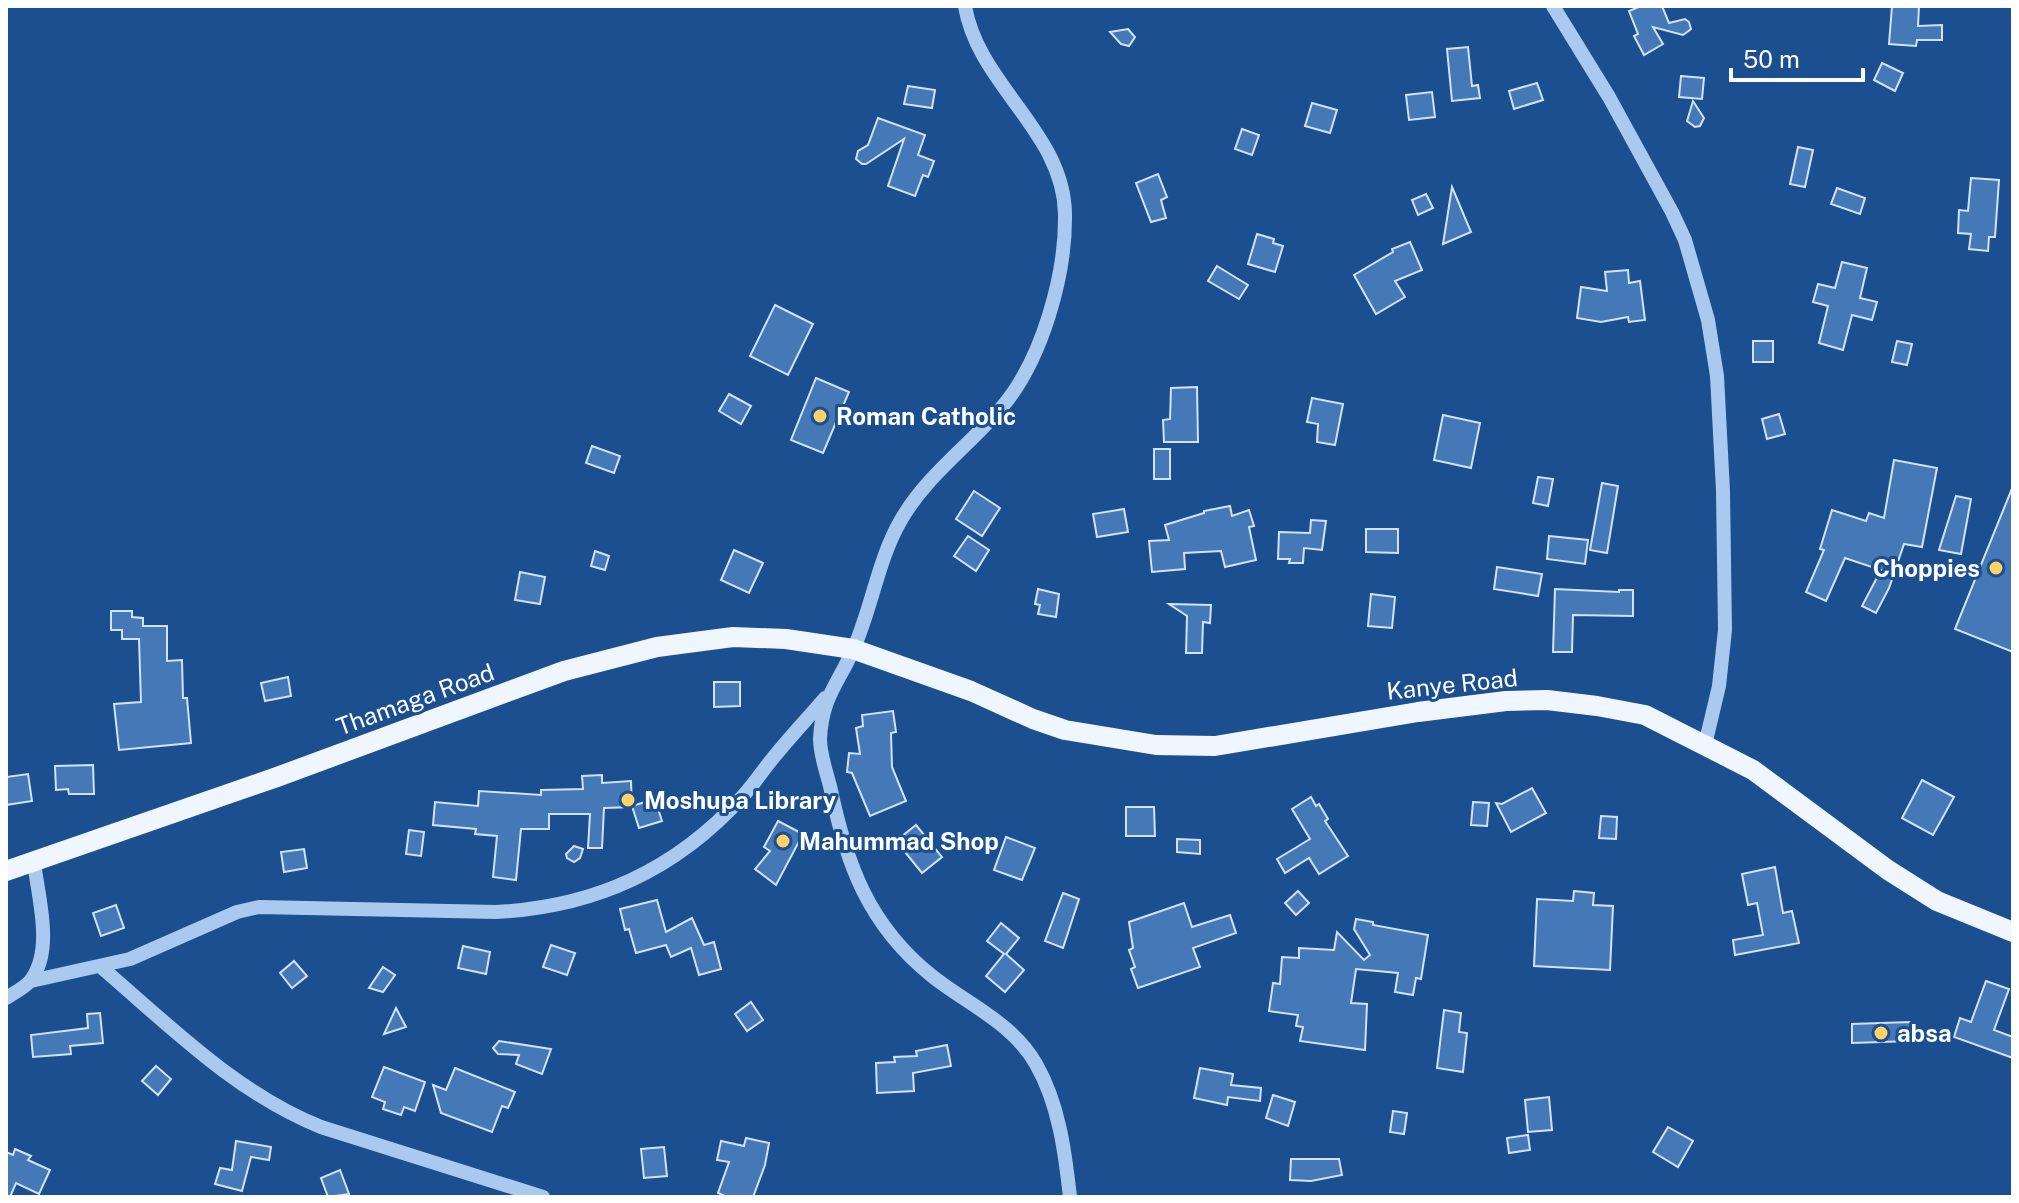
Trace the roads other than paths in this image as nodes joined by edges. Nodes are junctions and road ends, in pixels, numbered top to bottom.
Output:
1 (965, 6) edge
2 (1553, 6) edge
3 (853, 649) junction
4 (827, 696) junction
5 (1705, 745) junction
6 (34, 862) junction
7 (6, 871) edge
8 (2013, 932) edge
9 (101, 967) junction
10 (31, 981) junction
11 (6, 998) edge
12 (543, 1197) edge
13 (1070, 1197) edge

1 - 3 street
2 - 5 street
3 - 4 street
3 - 5 main road, Kanye Road
3 - 6 main road, Thamaga Road
4 - 9 street
4 - 13 street
5 - 8 main road, Kanye Road
6 - 7 main road, Thamaga Road
6 - 10 street
9 - 10 street
9 - 12 street
10 - 11 street

